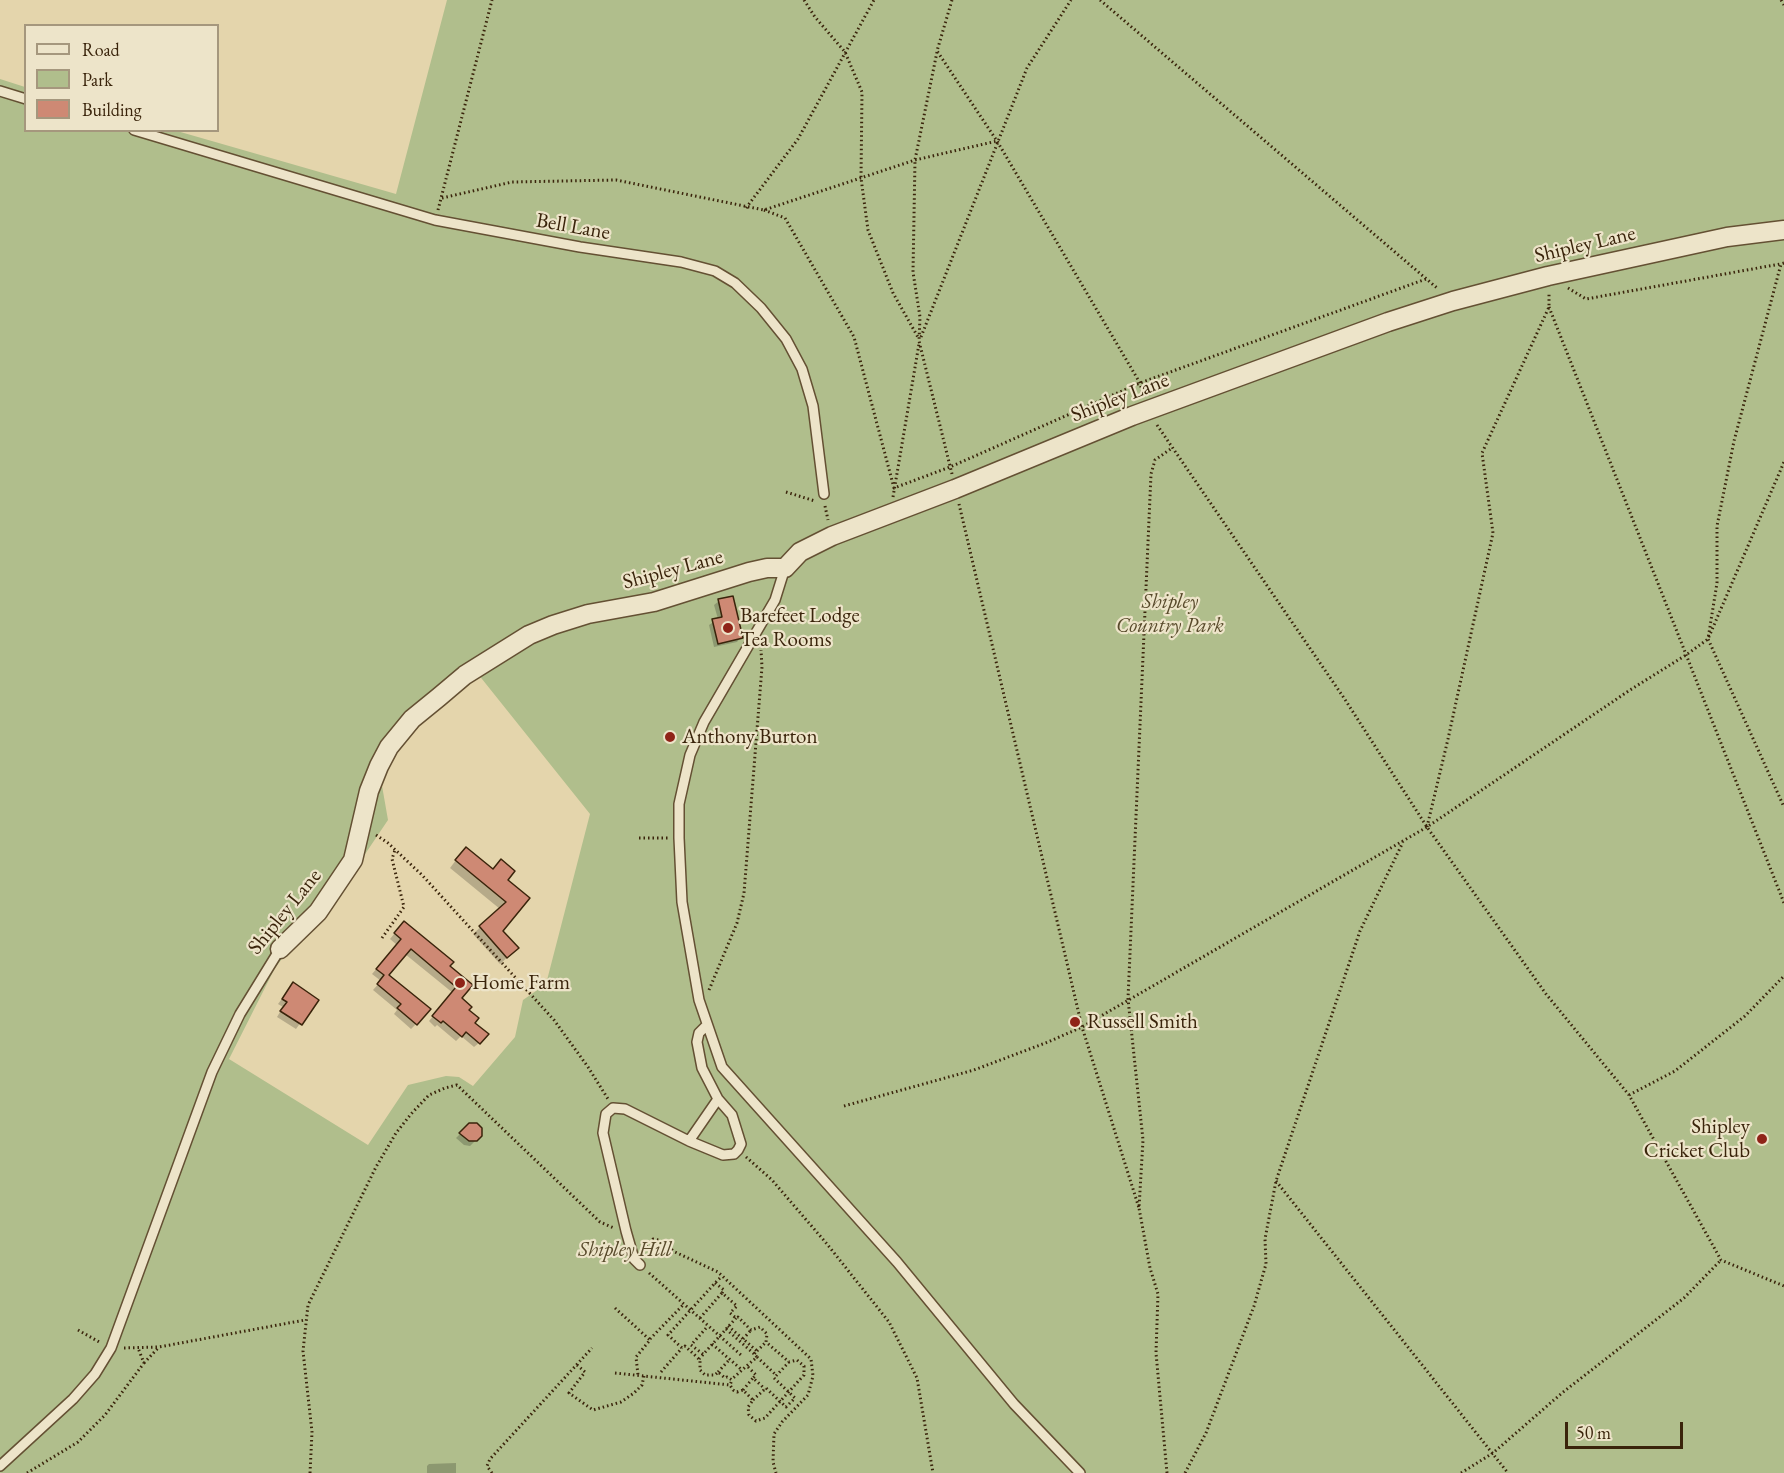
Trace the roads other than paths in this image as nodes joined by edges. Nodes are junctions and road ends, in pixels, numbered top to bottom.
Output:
1 (0, 91) edge
2 (24, 98) edge
3 (141, 132) edge
4 (1784, 230) edge
5 (824, 494) road end
6 (785, 568) junction
7 (280, 949) joint
8 (707, 1024) junction
9 (718, 1099) junction
10 (689, 1141) junction
11 (637, 1262) road end
12 (0, 1466) edge
13 (1080, 1473) edge

1 - 2 lane
3 - 5 lane, Bell Lane
4 - 6 street, Shipley Lane
6 - 7 street, Shipley Lane
6 - 8 lane
7 - 12 lane, Shipley Lane
8 - 9 lane
8 - 13 lane
9 - 10 lane
9 - 10 lane
10 - 11 lane

